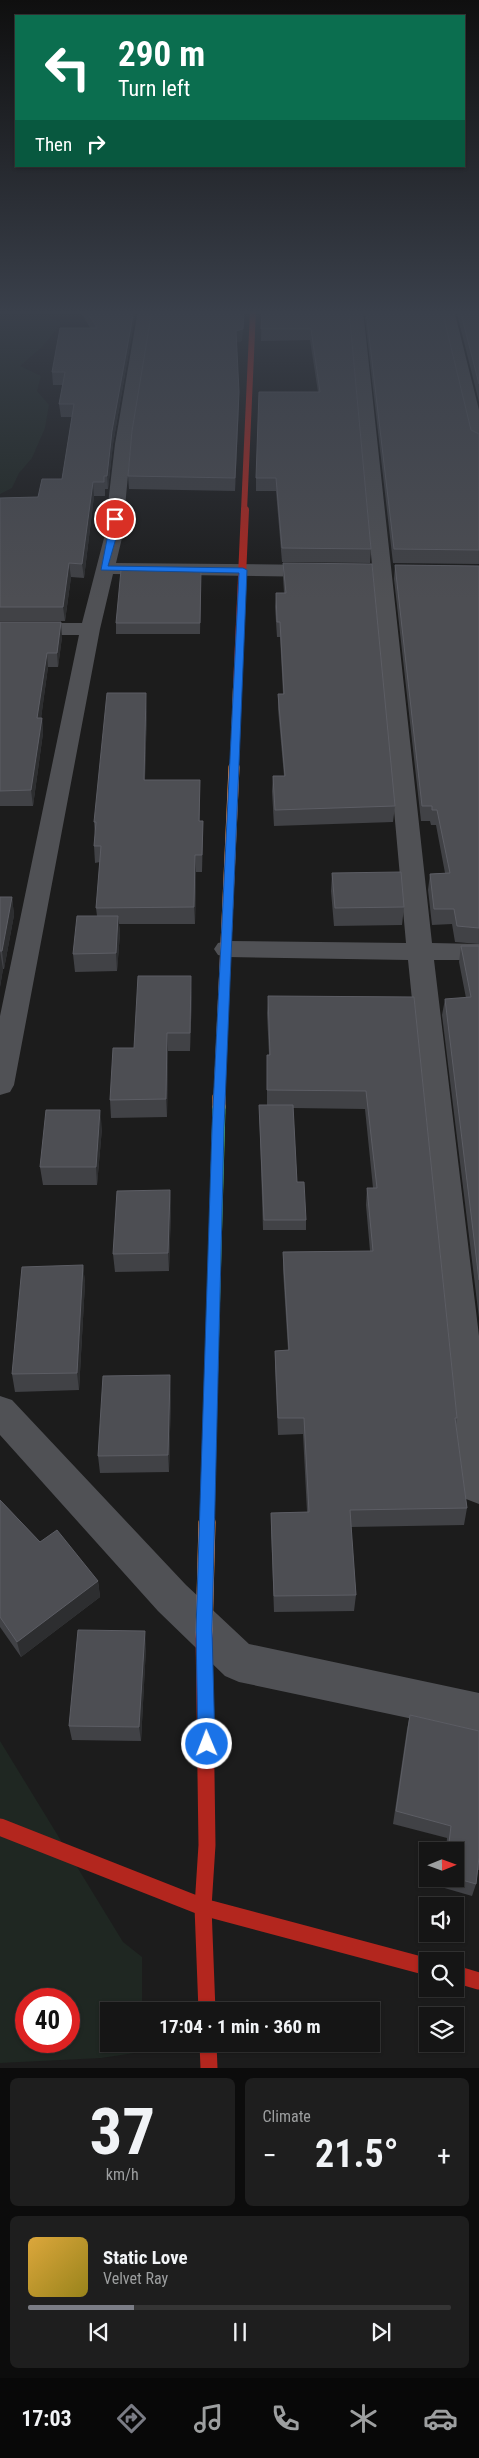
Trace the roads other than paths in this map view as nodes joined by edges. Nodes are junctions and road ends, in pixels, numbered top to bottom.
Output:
1 (129, 407) edge
2 (249, 407) edge
3 (365, 407) edge
4 (470, 407) edge
5 (479, 442) edge
6 (104, 568) junction
7 (243, 570) junction
8 (342, 571) edge
9 (90, 629) junction
10 (0, 630) edge
11 (227, 949) junction
12 (420, 952) junction
13 (479, 952) edge
14 (0, 1085) edge
15 (0, 1411) edge
16 (479, 1487) edge
17 (204, 1630) junction
18 (479, 1713) edge
19 (0, 1827) edge
20 (203, 1907) junction
21 (419, 1965) edge
22 (464, 1977) edge
23 (479, 1981) edge
24 (207, 2002) edge
25 (208, 2052) edge
26 (209, 2068) edge

1 - 6 street
2 - 7 street
3 - 12 street
4 - 5 street
6 - 7 street
6 - 9 street
7 - 8 street
7 - 11 street
9 - 10 street
9 - 14 street
11 - 12 street
11 - 17 street
12 - 13 street
12 - 16 street
15 - 17 street
17 - 18 street
17 - 20 street
19 - 20 street
20 - 21 street
20 - 24 street
22 - 23 street
25 - 26 street

